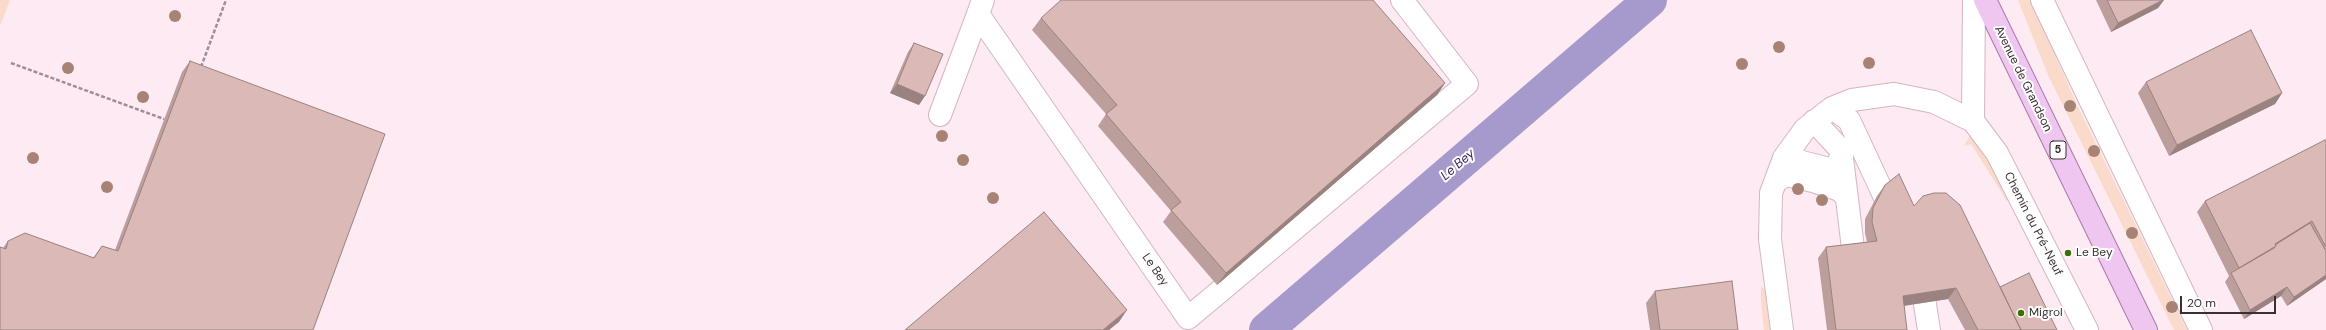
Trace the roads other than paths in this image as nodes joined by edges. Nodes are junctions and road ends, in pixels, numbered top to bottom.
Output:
1 (1402, 0) edge
2 (1974, 0) edge
3 (1985, 0) edge
4 (2042, 0) edge
5 (980, 7) edge
6 (1832, 108) junction
7 (940, 114) dead end
8 (1814, 122) junction
9 (1973, 122) junction
10 (1787, 154) junction
11 (1842, 156) junction
12 (1776, 181) junction
13 (1847, 198) junction
14 (1782, 330) edge
15 (1863, 330) edge
16 (1929, 330) edge
17 (2087, 330) edge
18 (2146, 330) edge
19 (2201, 330) edge

1 - 5 street, Le Bey
2 - 9 street
3 - 18 main road, Avenue de Grandson / 5
4 - 19 street
5 - 7 street, Le Bey
6 - 8 street, Chemin du Pré-Neuf
6 - 9 street, Chemin du Pré-Neuf
6 - 16 street
8 - 10 street, Chemin du Pré-Neuf
8 - 11 street
9 - 17 street, Chemin du Pré-Neuf
10 - 11 street
10 - 12 street, Chemin du Pré-Neuf
11 - 13 street
12 - 13 street
12 - 14 street, Chemin du Pré-Neuf
13 - 15 street

